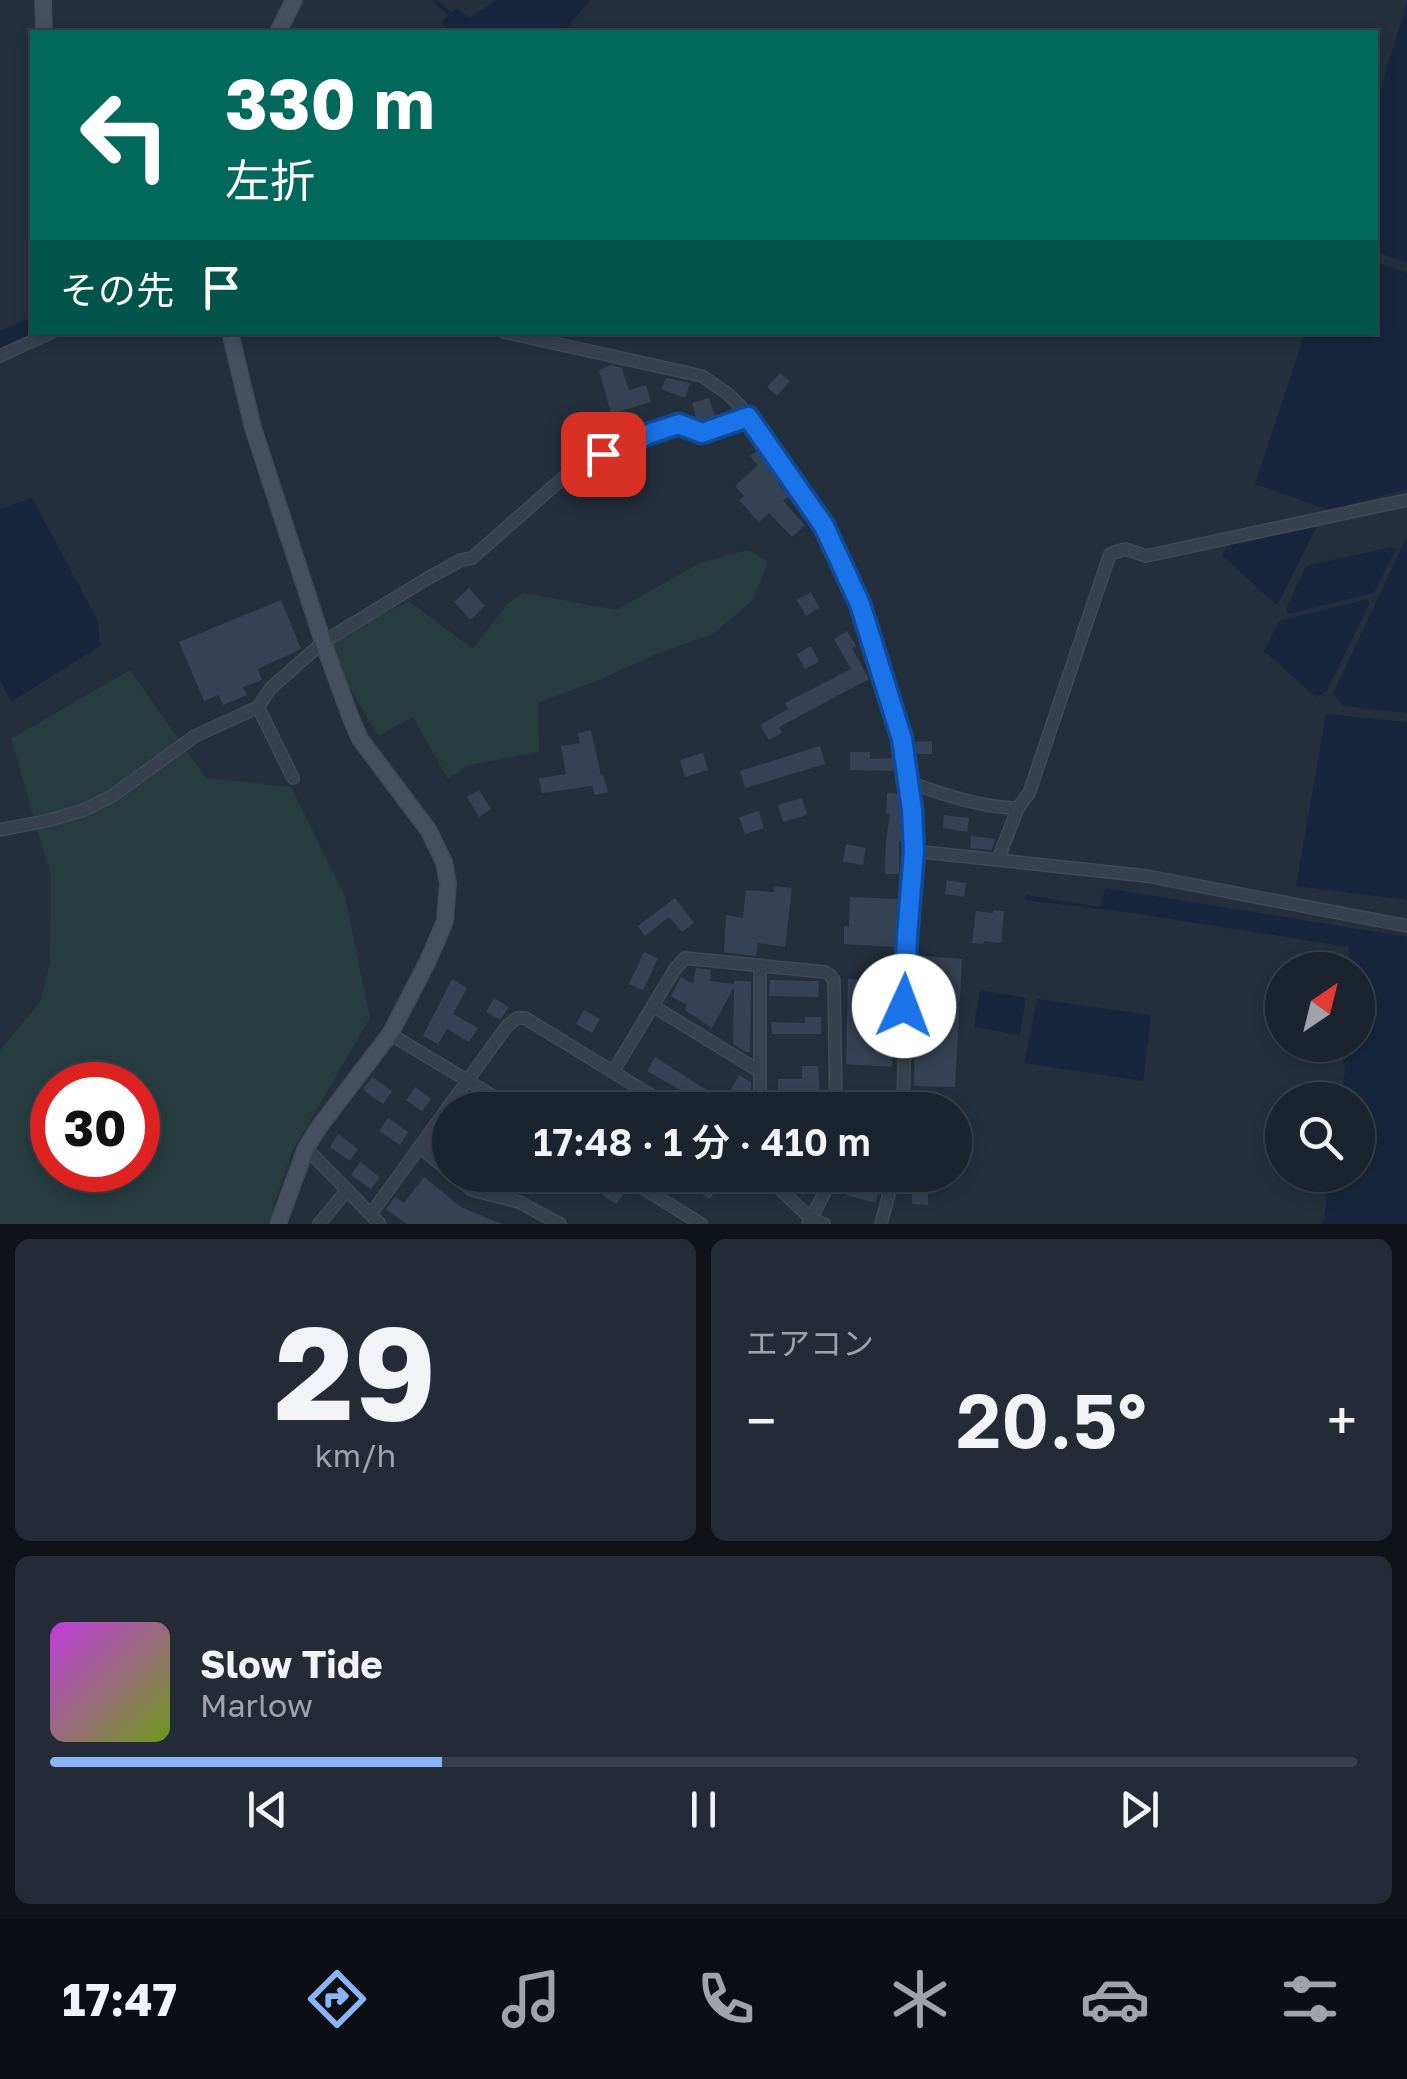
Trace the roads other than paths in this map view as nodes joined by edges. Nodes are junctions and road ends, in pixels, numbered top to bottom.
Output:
1 (43, 0) edge
2 (294, 0) edge
3 (44, 30) edge
4 (279, 30) edge
5 (46, 335) edge
6 (231, 335) edge
7 (518, 335) edge
8 (0, 356) edge
9 (748, 417) junction
10 (1407, 500) edge
11 (323, 642) junction
12 (258, 707) junction
13 (293, 778) dead end
14 (907, 782) junction
15 (1018, 808) junction
16 (0, 830) edge
17 (914, 851) junction
18 (998, 860) junction
19 (1407, 926) edge
20 (760, 966) junction
21 (653, 1006) junction
22 (390, 1034) junction
23 (613, 1072) junction
24 (759, 1072) junction
25 (467, 1080) junction
26 (487, 1092) edge
27 (646, 1092) edge
28 (760, 1092) edge
29 (836, 1092) edge
30 (904, 1092) edge
31 (420, 1147) junction
32 (306, 1148) junction
33 (432, 1157) edge
34 (347, 1190) junction
35 (480, 1192) edge
36 (649, 1192) edge
37 (782, 1192) edge
38 (825, 1192) edge
39 (889, 1192) edge
40 (375, 1219) edge
41 (809, 1222) edge
42 (278, 1224) edge
43 (318, 1224) edge
44 (560, 1224) edge
45 (701, 1224) edge
46 (824, 1224) edge
47 (881, 1224) edge

1 - 3 street
2 - 4 street
5 - 8 street
6 - 11 street
7 - 9 street
9 - 11 street
9 - 14 street
10 - 15 street
11 - 12 street
11 - 22 street
12 - 13 street
12 - 16 street
14 - 15 street
14 - 17 street
15 - 18 street
17 - 18 street
17 - 30 street
18 - 19 street
20 - 21 street
20 - 24 street
20 - 29 street
21 - 23 street
21 - 24 street
22 - 25 street
22 - 32 street
23 - 25 street
23 - 27 street
24 - 28 street
25 - 26 street
25 - 31 street
31 - 33 street
31 - 40 street
32 - 34 street
32 - 42 street
34 - 40 street
34 - 43 street
35 - 44 street
36 - 45 street
37 - 41 street
38 - 41 street
39 - 47 street
41 - 46 street

